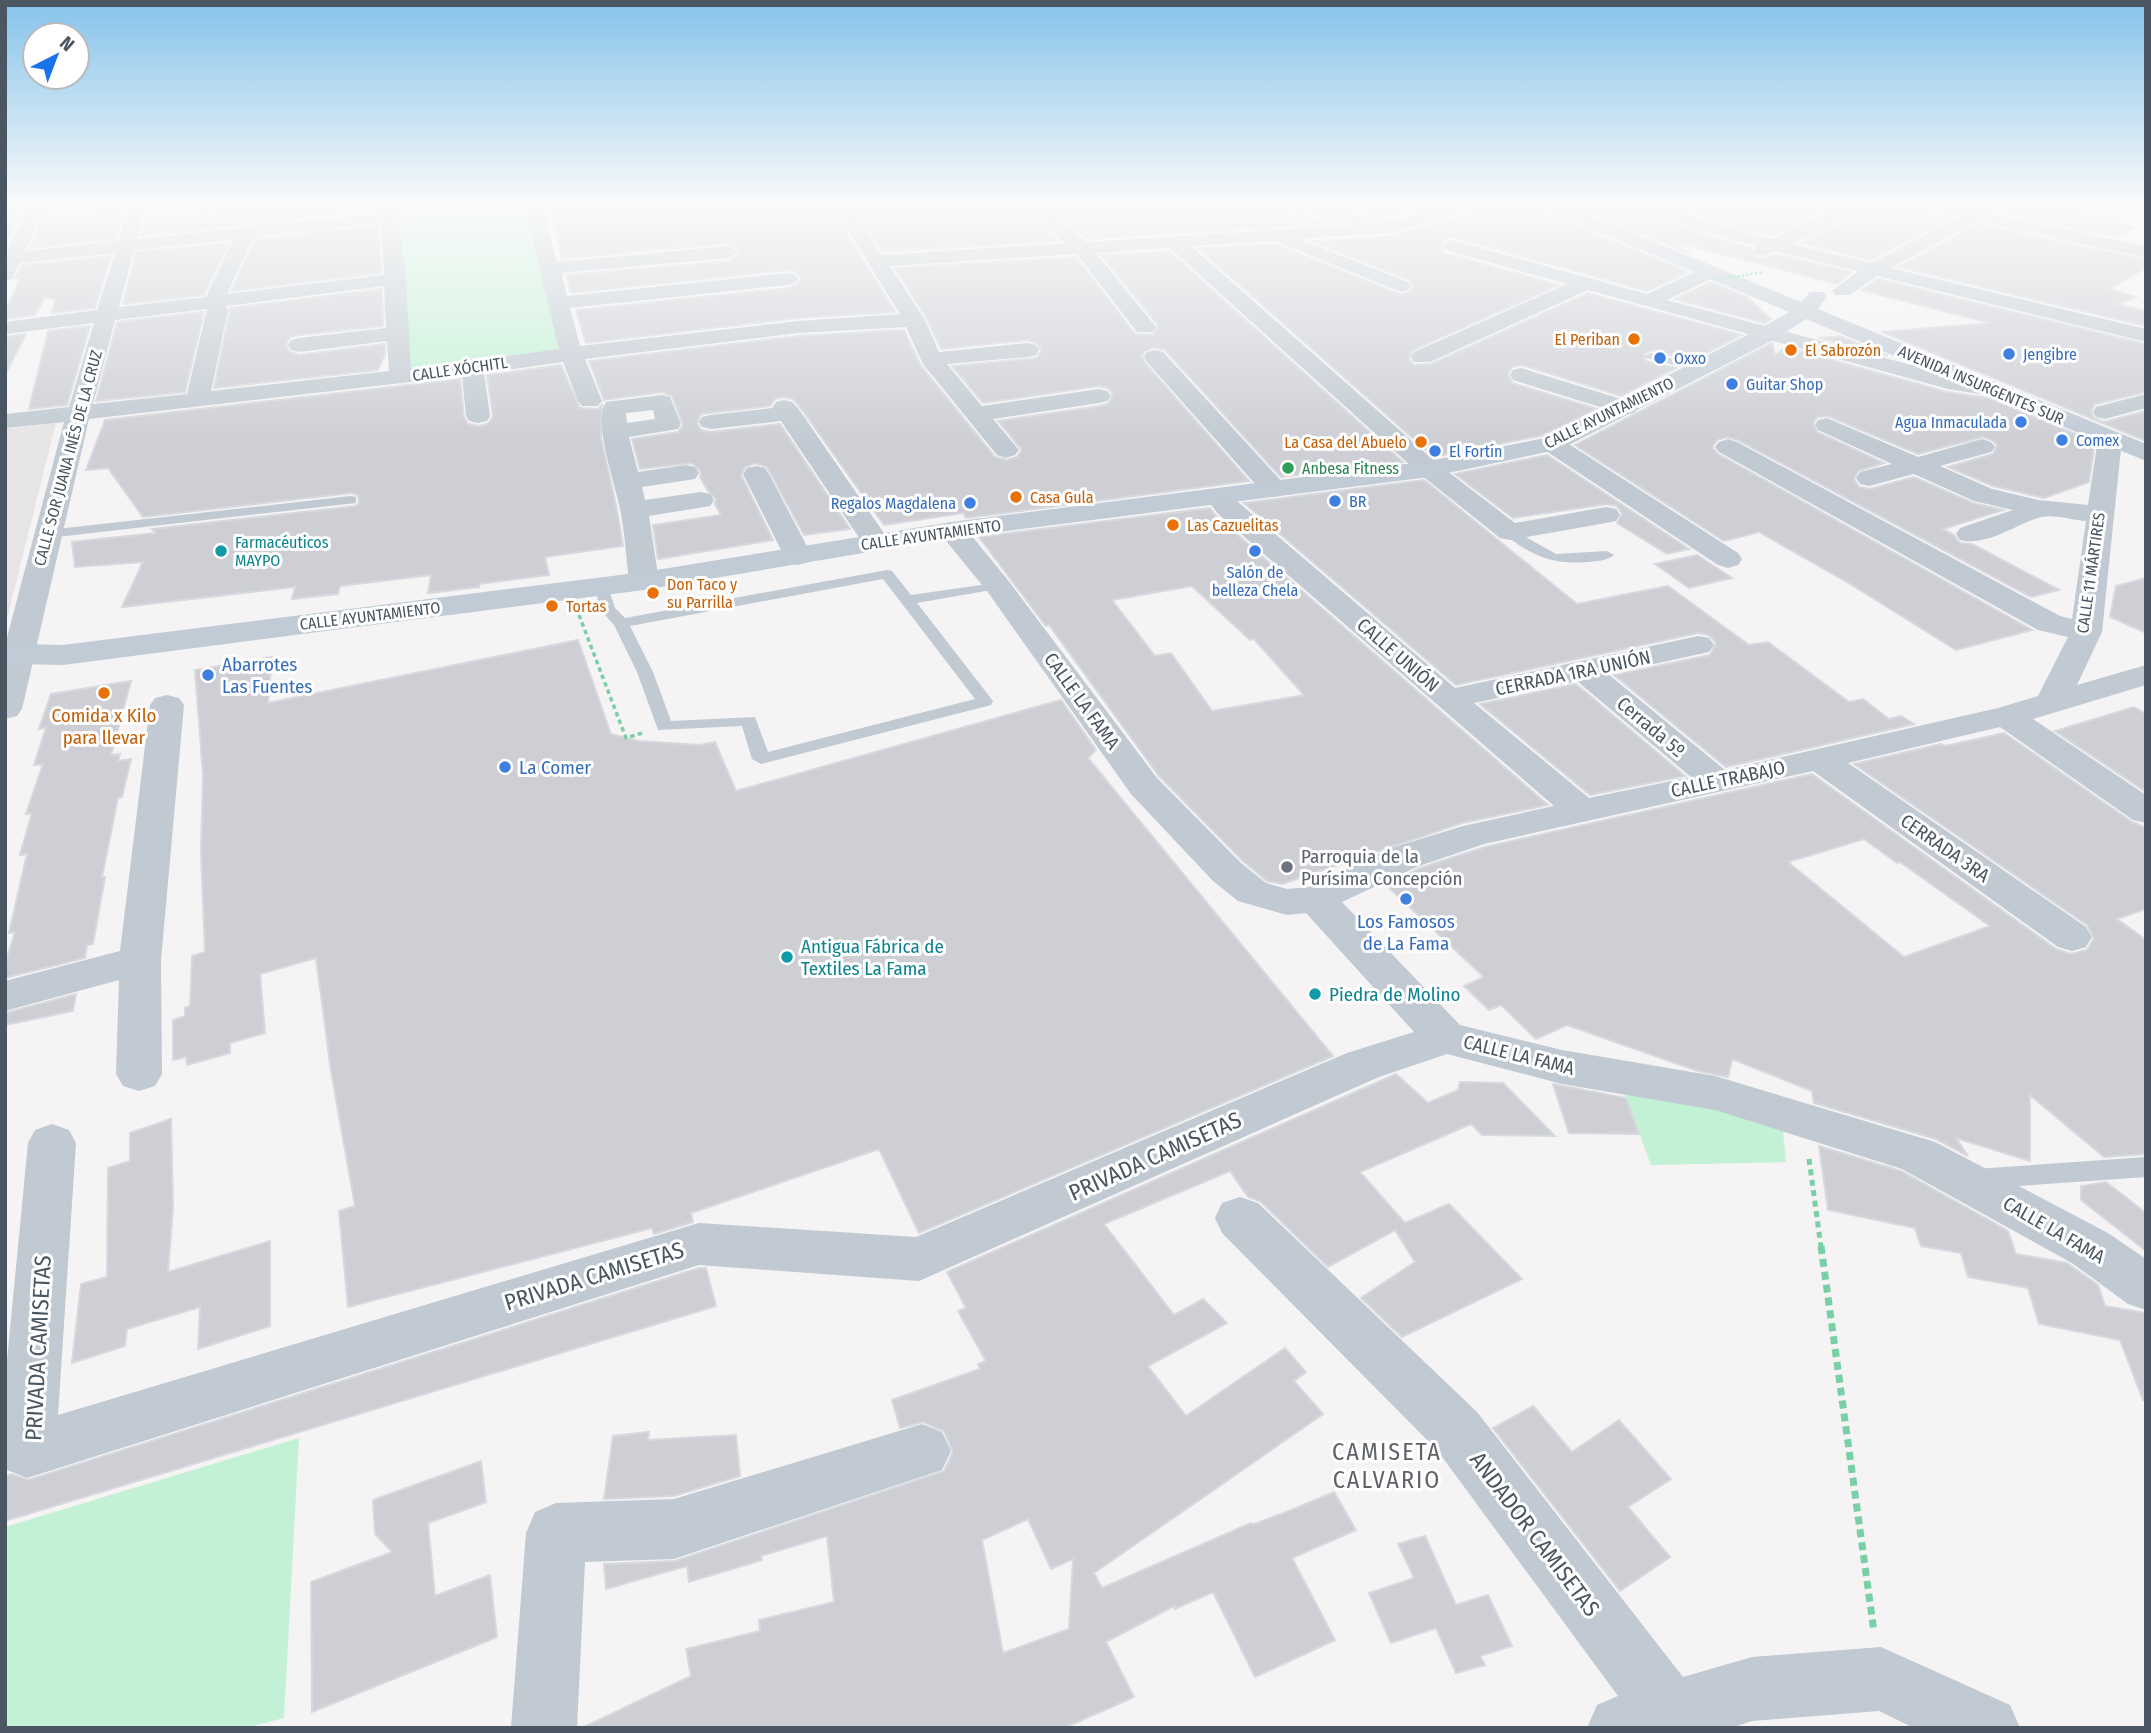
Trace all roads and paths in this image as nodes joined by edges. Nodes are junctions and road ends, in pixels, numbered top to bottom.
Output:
1 (114, 284) edge
2 (222, 284) edge
3 (359, 284) edge
4 (396, 284) edge
5 (555, 284) edge
6 (676, 284) edge
7 (740, 284) edge
8 (892, 284) edge
9 (1110, 284) edge
10 (1222, 284) edge
11 (1396, 284) edge
12 (1585, 284) joint
13 (1693, 284) edge
14 (1741, 284) edge
15 (1767, 284) edge
16 (1853, 284) edge
17 (1930, 284) edge
18 (1401, 286) dead end
19 (680, 290) junction
20 (1843, 291) dead end
21 (1648, 301) junction
22 (213, 303) junction
23 (559, 303) junction
24 (1811, 304) junction
25 (106, 316) junction
26 (914, 320) junction
27 (1144, 327) dead end
28 (5, 328) edge
29 (396, 333) junction
30 (1767, 334) junction
31 (2146, 336) edge
32 (299, 345) dead end
33 (1028, 350) dead end
34 (571, 353) junction
35 (1651, 356) dead end
36 (1155, 357) dead end
37 (1422, 357) dead end
38 (931, 359) junction
39 (472, 367) junction
40 (1696, 368) junction
41 (1521, 375) dead end
42 (401, 377) junction
43 (1992, 389) junction
44 (1099, 396) dead end
45 (197, 400) junction
46 (590, 401) dead end
47 (2146, 401) edge
48 (1626, 408) junction
49 (79, 412) junction
50 (978, 414) junction
51 (478, 416) dead end
52 (5, 421) edge
53 (1827, 425) dead end
54 (2108, 426) junction
55 (717, 428) dead end
56 (2146, 429) edge
57 (615, 432) dead end
58 (1552, 444) junction
59 (1728, 447) dead end
60 (1982, 447) dead end
61 (1006, 450) dead end
62 (2146, 453) edge
63 (1915, 466) junction
64 (1429, 469) junction
65 (686, 473) dead end
66 (756, 474) dead end
67 (1869, 478) dead end
68 (626, 481) junction
69 (1274, 489) junction
70 (1219, 496) junction
71 (351, 500) dead end
72 (701, 500) dead end
73 (2038, 508) junction
74 (634, 510) junction
75 (2100, 514) junction
76 (1606, 515) dead end
77 (953, 530) junction
78 (1510, 532) junction
79 (48, 534) junction
80 (1970, 534) dead end
81 (876, 542) junction
82 (1607, 555) dead end
83 (798, 556) junction
84 (1728, 559) dead end
85 (644, 581) junction
86 (997, 585) junction
87 (602, 587) junction
88 (569, 591) junction
89 (905, 600) junction
90 (621, 624) junction
91 (2086, 632) junction
92 (1698, 645) dead end
93 (8, 657) edge
94 (1585, 671) junction
95 (2146, 675) edge
96 (1448, 699) junction
97 (2052, 702) junction
98 (167, 705) dead end
99 (5, 709) edge
100 (2006, 716) junction
101 (626, 738) dead end
102 (1819, 759) junction
103 (1718, 782) junction
104 (1581, 810) junction
105 (2146, 812) edge
106 (1316, 899) junction
107 (2072, 937) dead end
108 (141, 960) junction
109 (5, 996) edge
110 (1446, 1038) junction
111 (139, 1074) dead end
112 (1803, 1120) junction
113 (52, 1143) dead end
114 (2146, 1167) edge
115 (1964, 1180) junction
116 (1240, 1217) dead end
117 (2146, 1288) edge
118 (922, 1451) dead end
119 (1881, 1679) junction
120 (1645, 1720) edge
121 (544, 1728) edge
122 (1987, 1728) edge

1 - 25 street, CALLE SOR JUANA INÉS DE LA CRUZ
2 - 22 street
3 - 22 street
4 - 29 street
5 - 23 street
6 - 19 street
7 - 19 street
8 - 26 street
9 - 27 street
10 - 64 street
11 - 18 street
12 - 21 street
12 - 37 street
13 - 21 street
14 - 24 street, AVENIDA INSURGENTES SUR
15 - 24 street, AVENIDA INSURGENTES SUR
16 - 20 street
17 - 31 street
19 - 23 street
21 - 30 street
22 - 25 street
22 - 45 street
23 - 34 street
24 - 30 street, CALLE AYUNTAMIENTO
24 - 43 street, AVENIDA INSURGENTES SUR
24 - 54 street, AVENIDA INSURGENTES SUR
25 - 28 street
25 - 49 street, CALLE SOR JUANA INÉS DE LA CRUZ
26 - 34 street, CALLE XÓCHITL
26 - 38 street
29 - 32 street
29 - 42 street
30 - 40 street, CALLE AYUNTAMIENTO
30 - 43 street
33 - 38 street
34 - 39 street, CALLE XÓCHITL
34 - 46 street
35 - 40 lane
36 - 69 street
38 - 50 street
39 - 42 street, CALLE XÓCHITL
39 - 51 street
40 - 48 street, CALLE AYUNTAMIENTO
41 - 48 street
42 - 45 street, CALLE XÓCHITL
43 - 54 street, AVENIDA INSURGENTES SUR
44 - 50 street
45 - 49 street, CALLE XÓCHITL
47 - 54 street
48 - 58 street, CALLE AYUNTAMIENTO
49 - 52 street, CALLE XÓCHITL
49 - 79 street, CALLE SOR JUANA INÉS DE LA CRUZ
50 - 61 street
53 - 63 street
54 - 56 street, AVENIDA INSURGENTES SUR
54 - 62 street, AVENIDA INSURGENTES SUR
54 - 75 street, CALLE 11 MÁRTIRES
55 - 81 street
57 - 68 street
58 - 64 street, CALLE AYUNTAMIENTO
58 - 84 street
59 - 91 street
60 - 63 street
63 - 67 street
63 - 73 street
64 - 69 street, CALLE AYUNTAMIENTO
64 - 78 street
65 - 68 street
66 - 83 street
68 - 74 street
69 - 70 street, CALLE AYUNTAMIENTO
70 - 77 street, CALLE AYUNTAMIENTO
70 - 96 street, CALLE UNIÓN
71 - 79 lane
72 - 74 street
73 - 75 street
73 - 80 street
74 - 85 street
75 - 91 street, CALLE 11 MÁRTIRES
76 - 78 street
77 - 81 street, CALLE AYUNTAMIENTO
77 - 86 street, CALLE LA FAMA
78 - 82 lane
79 - 93 street, CALLE SOR JUANA INÉS DE LA CRUZ
81 - 83 street, CALLE AYUNTAMIENTO
83 - 85 street, CALLE AYUNTAMIENTO
85 - 87 street, CALLE AYUNTAMIENTO
86 - 89 lane
86 - 106 street, CALLE LA FAMA
87 - 88 street, CALLE AYUNTAMIENTO
87 - 90 lane
88 - 93 street, CALLE AYUNTAMIENTO
88 - 101 path
89 - 90 lane
89 - 90 lane
91 - 97 street, CALLE 11 MÁRTIRES
92 - 94 street, CERRADA 1RA UNIÓN
93 - 99 street, CALLE SOR JUANA INÉS DE LA CRUZ
94 - 96 street, CERRADA 1RA UNIÓN
94 - 103 street, Cerrada 5º
95 - 97 street, CALLE TRABAJO
96 - 104 street, CALLE UNIÓN
97 - 100 street, CALLE TRABAJO
98 - 108 street
100 - 102 street, CALLE TRABAJO
100 - 105 street
102 - 103 street, CALLE TRABAJO
102 - 107 street, CERRADA 3RA
103 - 104 street, CALLE TRABAJO
104 - 106 street, CALLE TRABAJO
106 - 110 street, CALLE LA FAMA
108 - 109 street
108 - 111 street
110 - 112 street, CALLE LA FAMA
110 - 113 street, PRIVADA CAMISETAS
112 - 115 street, CALLE LA FAMA
112 - 119 path
114 - 115 lane
115 - 117 street, CALLE LA FAMA
116 - 120 street, ANDADOR CAMISETAS
118 - 121 street
119 - 120 street
119 - 122 street

